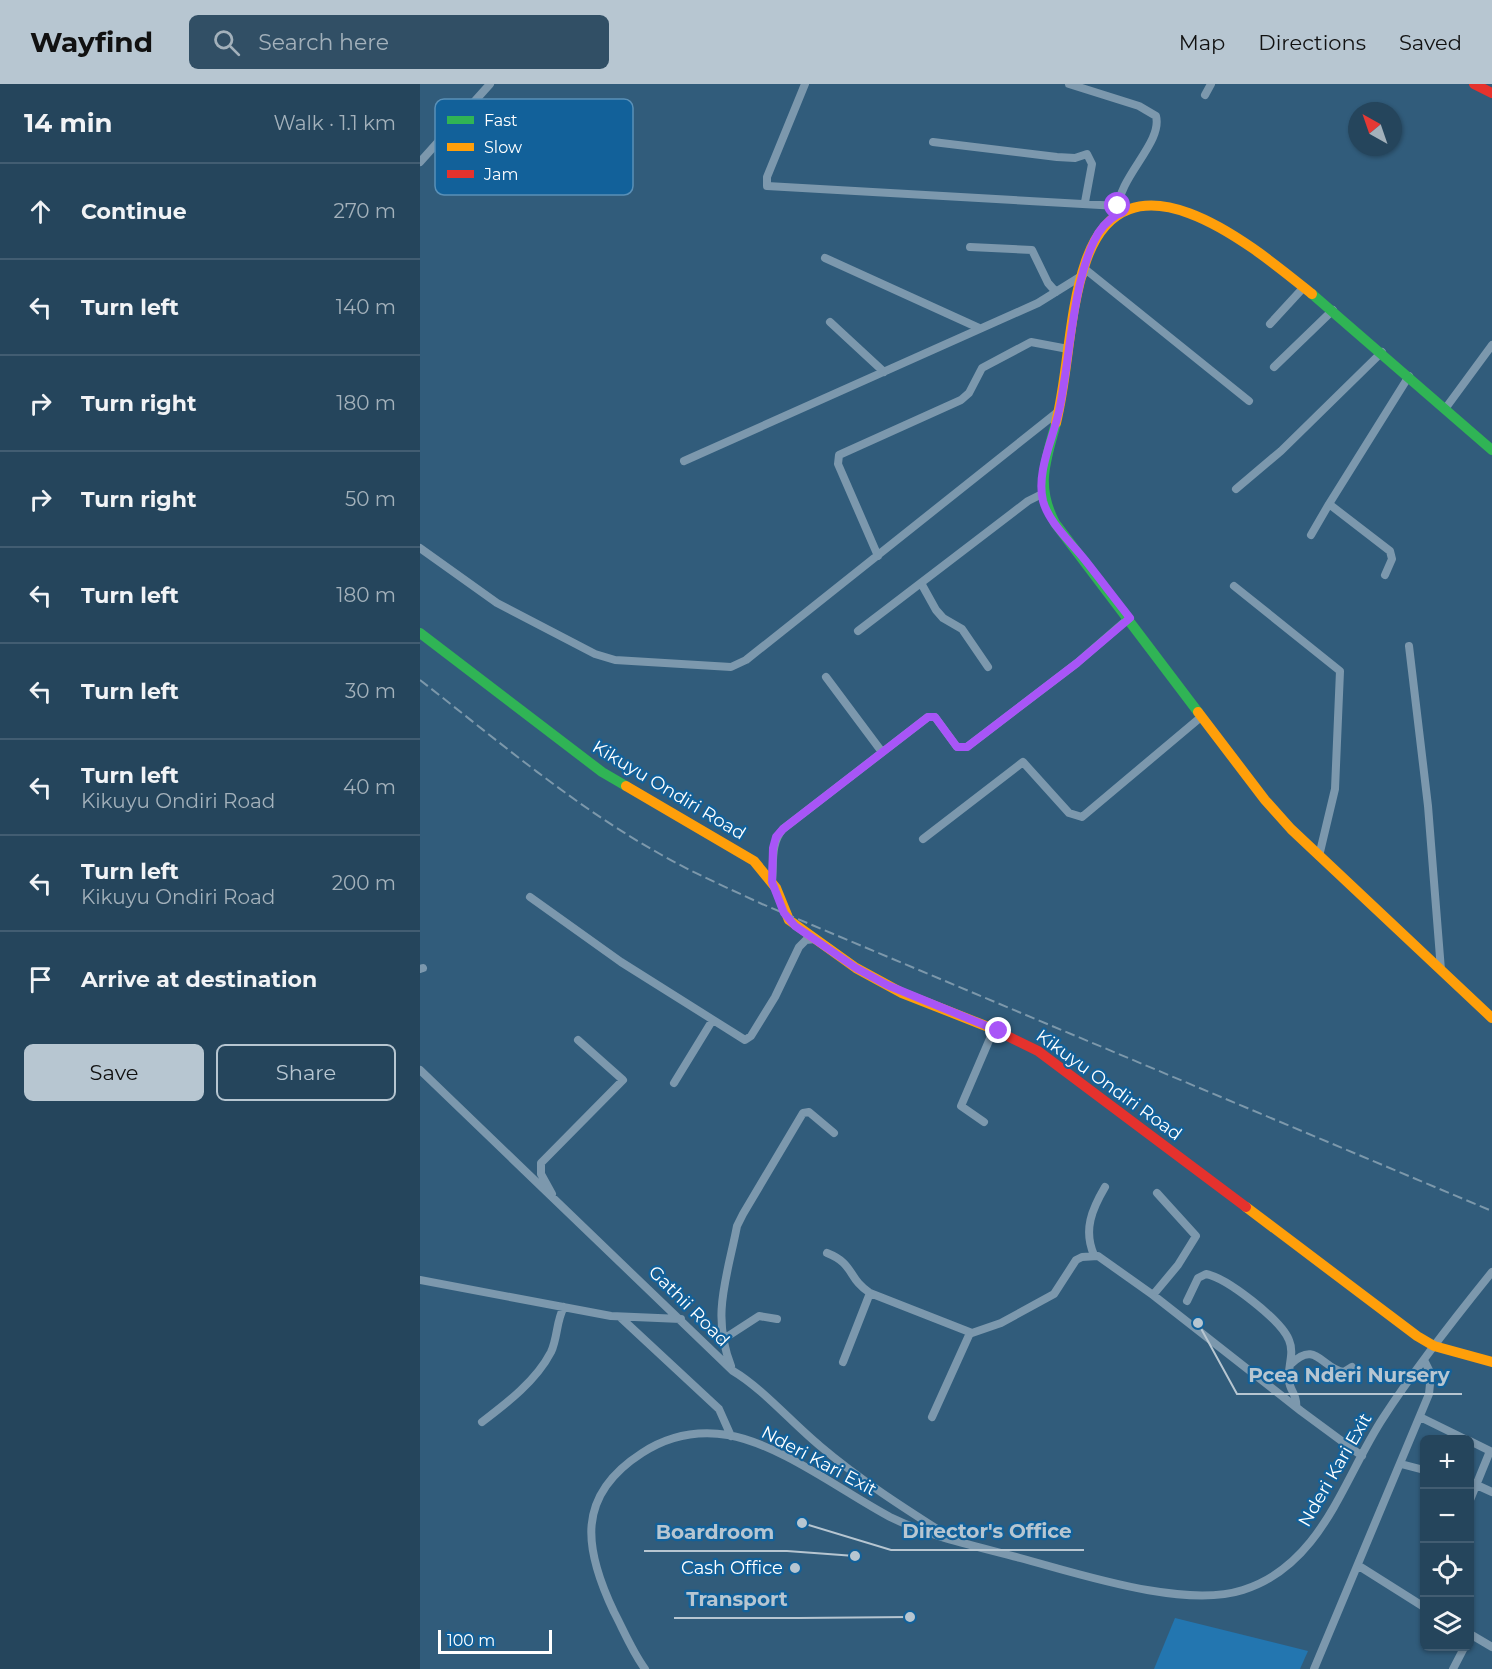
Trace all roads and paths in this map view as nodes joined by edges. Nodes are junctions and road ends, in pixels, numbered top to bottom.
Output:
1 (490, 84) edge
2 (805, 84) edge
3 (1069, 84) edge
4 (1211, 84) edge
5 (1474, 84) edge
6 (1492, 93) edge
7 (1205, 95) dead end
8 (477, 99) edge
9 (933, 142) dead end
10 (435, 145) edge
11 (420, 162) edge
12 (1085, 202) junction
13 (1118, 210) junction
14 (970, 247) dead end
15 (825, 258) dead end
16 (1084, 272) junction
17 (1304, 287) junction
18 (1056, 292) junction
19 (1333, 310) junction
20 (830, 322) dead end
21 (1270, 324) dead end
22 (979, 328) junction
23 (1492, 345) edge
24 (1068, 349) junction
25 (1383, 352) junction
26 (1274, 368) dead end
27 (884, 372) junction
28 (1409, 376) junction
29 (1249, 400) dead end
30 (1445, 409) junction
31 (1059, 411) junction
32 (1492, 450) edge
33 (684, 461) dead end
34 (1236, 489) dead end
35 (1042, 494) junction
36 (1329, 504) junction
37 (1311, 535) dead end
38 (420, 548) edge
39 (878, 556) junction
40 (1384, 575) dead end
41 (921, 584) junction
42 (1234, 586) dead end
43 (1130, 618) junction
44 (858, 631) dead end
45 (420, 633) edge
46 (1409, 646) dead end
47 (988, 667) dead end
48 (826, 677) dead end
49 (1201, 717) junction
50 (882, 752) junction
51 (923, 839) dead end
52 (1319, 856) junction
53 (772, 882) junction
54 (530, 897) dead end
55 (815, 939) junction
56 (1441, 972) junction
57 (1492, 1018) edge
58 (712, 1021) junction
59 (994, 1029) junction
60 (578, 1040) dead end
61 (420, 1070) edge
62 (674, 1083) dead end
63 (984, 1122) dead end
64 (834, 1133) dead end
65 (1105, 1187) dead end
66 (1157, 1192) dead end
67 (555, 1199) junction
68 (827, 1253) dead end
69 (1094, 1255) junction
70 (1492, 1272) edge
71 (420, 1280) edge
72 (870, 1293) junction
73 (1153, 1295) junction
74 (1187, 1301) dead end
75 (564, 1307) junction
76 (620, 1317) junction
77 (681, 1319) junction
78 (777, 1319) dead end
79 (970, 1333) junction
80 (722, 1340) junction
81 (1434, 1346) junction
82 (1424, 1360) junction
83 (843, 1362) dead end
84 (1492, 1362) edge
85 (1291, 1364) junction
86 (1352, 1367) dead end
87 (733, 1371) junction
88 (1296, 1407) junction
89 (932, 1417) dead end
90 (1420, 1417) junction
91 (482, 1422) dead end
92 (1458, 1435) edge
93 (731, 1436) junction
94 (1474, 1443) edge
95 (1491, 1451) edge
96 (1362, 1456) junction
97 (1401, 1464) junction
98 (1420, 1469) edge
99 (1474, 1480) edge
100 (1474, 1484) edge
101 (1492, 1492) edge
102 (956, 1541) junction
103 (1359, 1566) junction
104 (1420, 1604) edge
105 (1474, 1638) edge
106 (1492, 1647) edge
107 (1463, 1651) edge
108 (645, 1669) edge
109 (1314, 1669) edge
110 (1453, 1669) edge

1 - 8 street
2 - 12 street
3 - 13 street
4 - 7 street
5 - 6 main road
9 - 12 street
10 - 11 street
12 - 13 street
13 - 16 main road
13 - 17 main road
14 - 18 street
15 - 22 street
16 - 18 street
16 - 24 main road
16 - 29 street
17 - 19 main road
17 - 21 street
18 - 22 street
19 - 25 main road
19 - 26 street
20 - 27 street
22 - 27 street
23 - 30 street
24 - 31 main road
24 - 39 street
25 - 28 main road
25 - 34 street
27 - 33 street
28 - 30 main road
28 - 36 street
30 - 32 main road
31 - 35 main road
31 - 39 street
35 - 41 street
35 - 43 main road
36 - 37 street
36 - 40 street
38 - 39 street
41 - 44 street
41 - 47 street
42 - 52 street
43 - 49 main road
43 - 50 street
45 - 53 main road, Kikuyu Ondiri Road
46 - 56 street
48 - 50 street
49 - 51 street
49 - 52 main road
50 - 53 street
52 - 56 main road
53 - 55 main road, Kikuyu Ondiri Road
54 - 58 street
55 - 58 street
55 - 59 main road, Kikuyu Ondiri Road
56 - 57 main road
58 - 62 street
59 - 63 street
59 - 81 main road, Kikuyu Ondiri Road
60 - 67 street
61 - 67 street, Gathii Road
64 - 80 street
65 - 69 street
66 - 73 street
67 - 77 street, Gathii Road
68 - 72 street
69 - 73 street
69 - 79 street
70 - 81 street, Nderi Kari Exit
71 - 75 street
72 - 79 street
72 - 83 street
73 - 88 street
74 - 85 street
75 - 76 street
75 - 91 street
76 - 77 street
76 - 93 street
77 - 87 street, Gathii Road
78 - 80 street
79 - 89 street
80 - 87 street
81 - 82 street, Nderi Kari Exit
81 - 84 main road, Kikuyu Ondiri Road
82 - 90 street
82 - 96 street, Nderi Kari Exit
85 - 86 street
85 - 88 street
87 - 102 street, Gathii Road
88 - 96 street
90 - 92 street
90 - 97 street
93 - 102 street, Nderi Kari Exit
93 - 108 street, Nderi Kari Exit
94 - 95 street
95 - 99 street
96 - 102 street, Nderi Kari Exit
97 - 98 street
97 - 103 street
100 - 101 street
103 - 104 street
103 - 109 street
105 - 106 street
107 - 110 street

